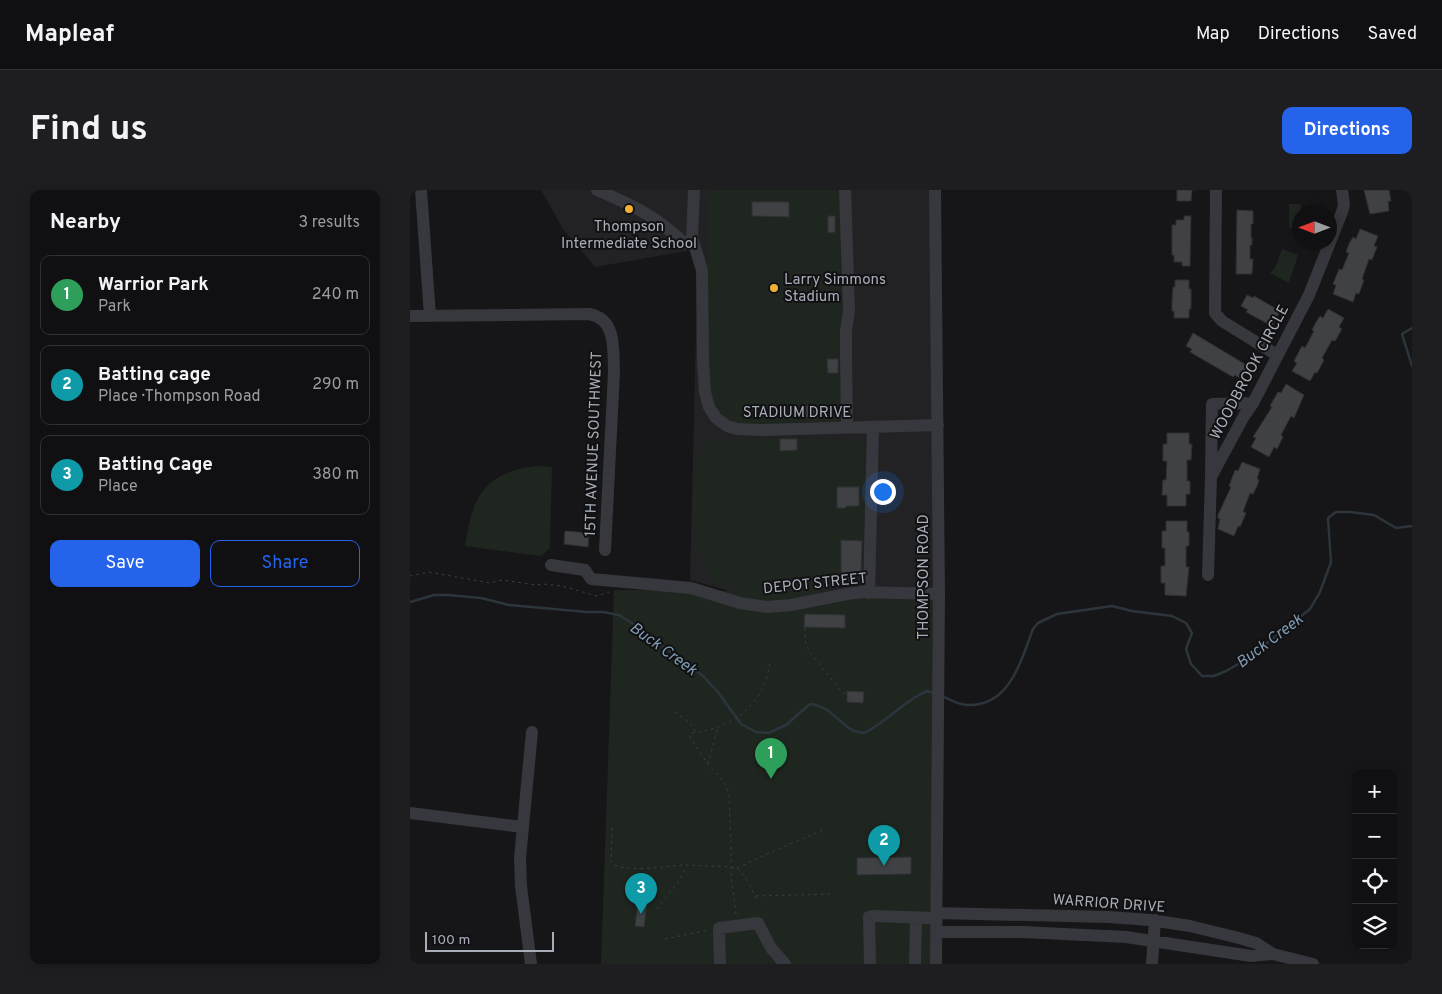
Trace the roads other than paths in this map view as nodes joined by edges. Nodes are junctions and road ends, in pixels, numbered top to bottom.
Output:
1 (421, 190) edge
2 (597, 190) edge
3 (694, 190) edge
4 (845, 190) edge
5 (935, 190) edge
6 (1216, 190) edge
7 (1342, 190) edge
8 (692, 238) junction
9 (410, 316) edge
10 (430, 316) junction
11 (1277, 355) junction
12 (1253, 403) junction
13 (938, 425) junction
14 (873, 427) junction
15 (847, 428) junction
16 (1211, 477) junction
17 (605, 550) dead end
18 (552, 565) dead end
19 (1208, 575) dead end
20 (869, 593) junction
21 (939, 594) junction
22 (532, 732) dead end
23 (410, 813) edge
24 (522, 827) junction
25 (937, 916) junction
26 (916, 918) junction
27 (1155, 920) junction
28 (937, 932) junction
29 (1152, 940) junction
30 (1272, 959) edge
31 (531, 964) edge
32 (720, 964) edge
33 (785, 964) edge
34 (870, 964) edge
35 (915, 964) edge
36 (936, 964) edge
37 (1152, 964) edge
38 (1313, 964) edge

1 - 10 street
2 - 8 street
3 - 8 street
4 - 15 street
5 - 13 street, THOMPSON ROAD
6 - 11 street
7 - 11 street, WOODBROOK CIRCLE
8 - 15 street, STADIUM DRIVE
9 - 10 street
10 - 17 street, 15TH AVENUE SOUTHWEST
11 - 12 street, WOODBROOK CIRCLE
12 - 16 street, WOODBROOK CIRCLE
12 - 16 street
13 - 14 street, STADIUM DRIVE
13 - 21 street, THOMPSON ROAD
14 - 15 street, STADIUM DRIVE
14 - 20 street
16 - 19 street, WOODBROOK CIRCLE
18 - 20 street, DEPOT STREET
20 - 21 street, DEPOT STREET
21 - 25 street, THOMPSON ROAD
22 - 24 street
23 - 24 street
24 - 31 street
25 - 26 street, WARRIOR DRIVE
25 - 27 street, WARRIOR DRIVE
25 - 28 street, THOMPSON ROAD
26 - 34 street, WARRIOR DRIVE
26 - 35 street
27 - 29 street
27 - 30 street, WARRIOR DRIVE
28 - 29 street, WARRIOR DRIVE
28 - 36 street, THOMPSON ROAD
29 - 30 street, WARRIOR DRIVE
29 - 37 street
30 - 38 street, WARRIOR DRIVE
32 - 33 street

